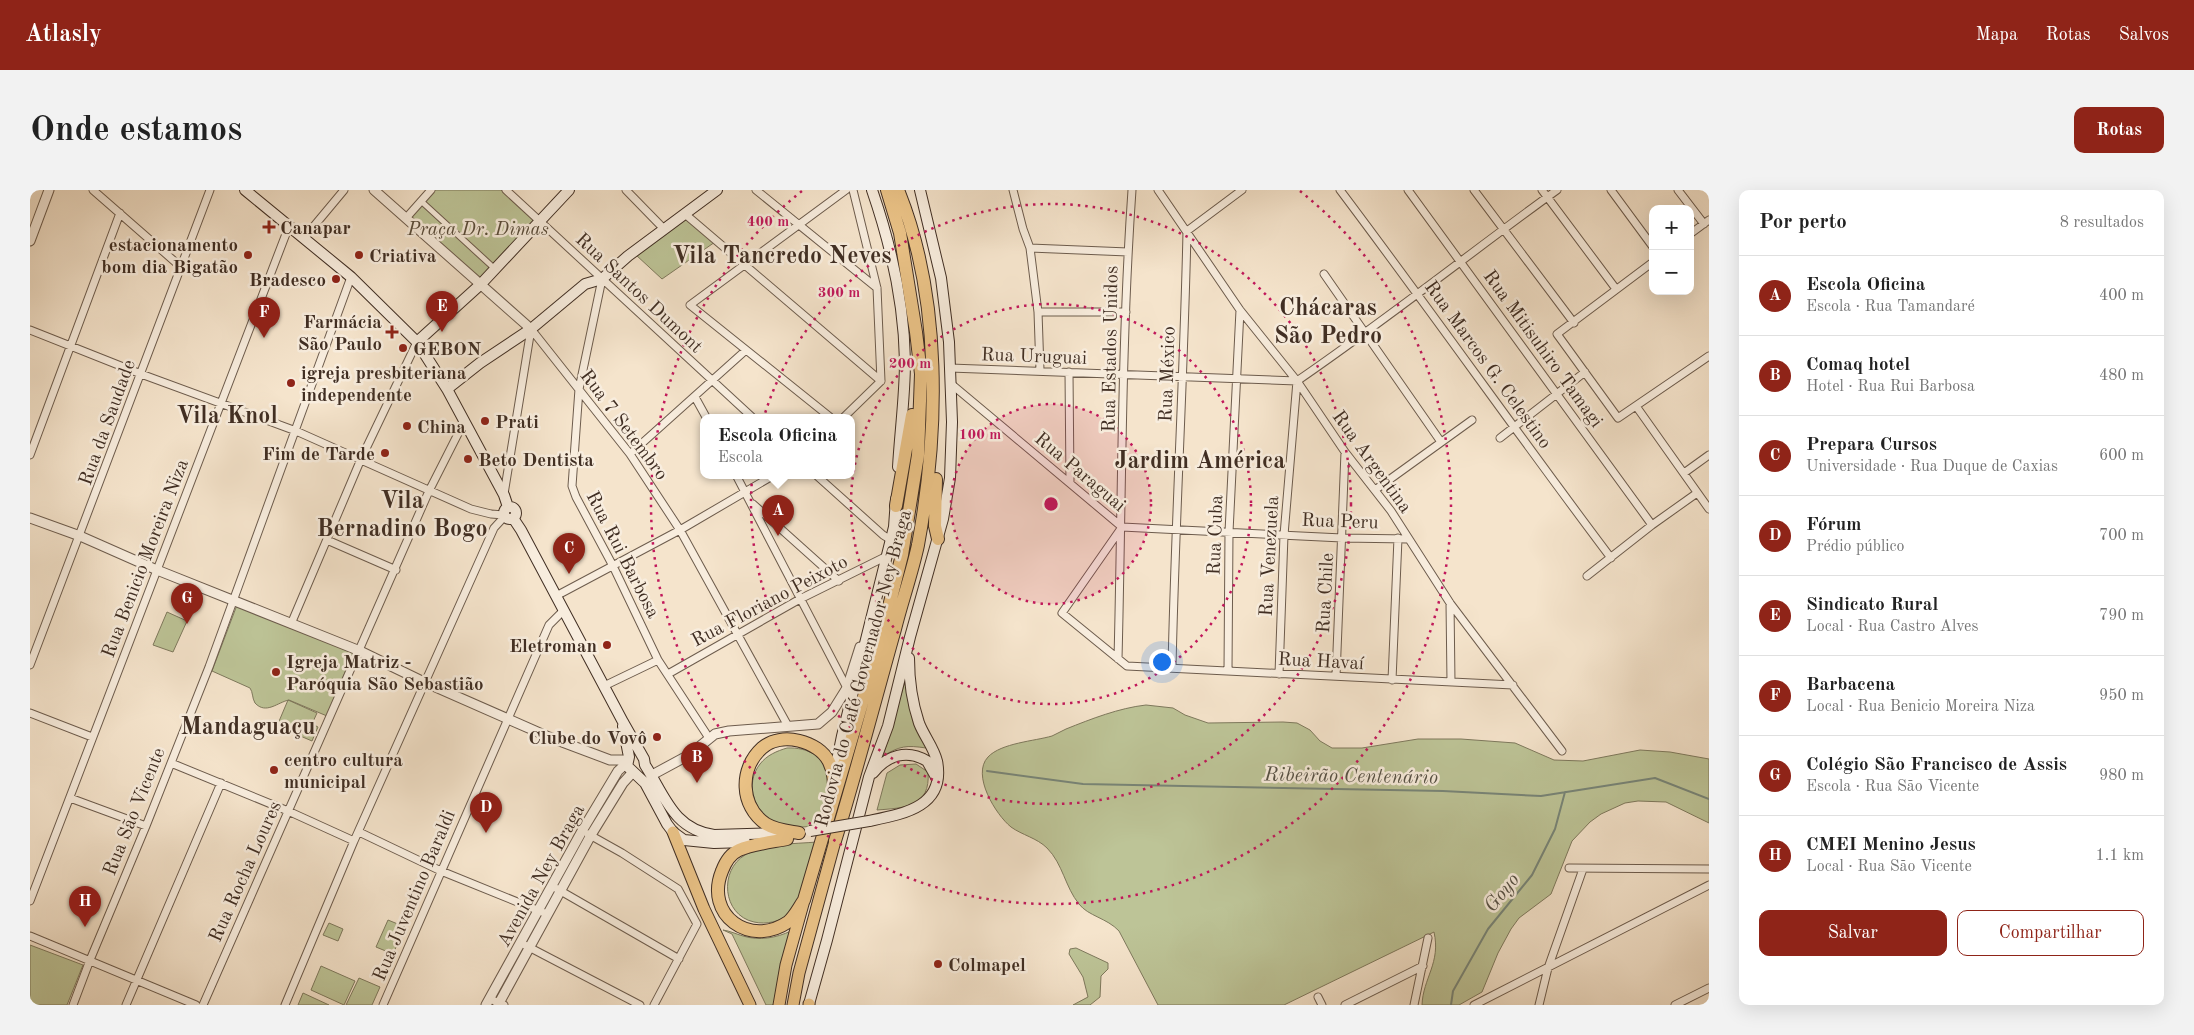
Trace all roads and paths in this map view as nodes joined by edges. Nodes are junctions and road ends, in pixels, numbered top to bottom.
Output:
1 (49, 190) edge
2 (93, 190) edge
3 (210, 190) edge
4 (246, 190) edge
5 (344, 190) edge
6 (374, 190) edge
7 (431, 190) edge
8 (506, 190) edge
9 (569, 190) edge
10 (626, 190) edge
11 (717, 190) edge
12 (756, 190) edge
13 (846, 190) edge
14 (853, 190) edge
15 (872, 190) edge
16 (887, 190) edge
17 (898, 190) edge
18 (920, 190) edge
19 (1012, 190) edge
20 (1132, 190) edge
21 (1158, 190) edge
22 (1242, 190) edge
23 (1340, 190) edge
24 (1408, 190) edge
25 (1474, 190) edge
26 (1542, 190) edge
27 (1557, 190) edge
28 (1610, 190) edge
29 (1678, 190) edge
30 (1547, 197) junction
31 (421, 201) junction
32 (120, 214) junction
33 (685, 214) junction
34 (406, 217) junction
35 (539, 221) junction
36 (1707, 222) edge
37 (799, 224) junction
38 (289, 226) junction
39 (664, 229) junction
40 (1186, 231) junction
41 (1504, 231) junction
42 (1694, 231) edge
43 (304, 238) junction
44 (30, 242) edge
45 (1649, 242) edge
46 (1030, 248) junction
47 (1128, 252) junction
48 (1461, 261) junction
49 (745, 265) junction
50 (1649, 265) edge
51 (181, 267) junction
52 (495, 269) junction
53 (1324, 274) dead end
54 (351, 277) junction
55 (602, 279) junction
56 (480, 284) junction
57 (877, 288) junction
58 (1616, 289) junction
59 (1418, 293) junction
60 (1240, 310) junction
61 (1038, 312) junction
62 (1126, 312) junction
63 (1574, 323) junction
64 (531, 329) junction
65 (30, 330) edge
66 (916, 332) junction
67 (1366, 334) junction
68 (417, 342) junction
69 (72, 346) junction
70 (746, 350) junction
71 (932, 354) junction
72 (1709, 356) edge
73 (950, 368) junction
74 (1040, 370) junction
75 (1069, 372) junction
76 (1585, 372) junction
77 (141, 374) junction
78 (1124, 375) junction
79 (1184, 376) junction
80 (1238, 380) junction
81 (881, 381) junction
82 (1297, 381) junction
83 (712, 382) junction
84 (950, 383) junction
85 (447, 389) junction
86 (578, 389) junction
87 (1557, 393) junction
88 (696, 397) junction
89 (221, 402) junction
90 (1636, 406) junction
91 (704, 414) edge
92 (749, 414) edge
93 (826, 414) edge
94 (847, 414) edge
95 (1472, 420) dead end
96 (464, 422) junction
97 (1513, 428) junction
98 (296, 431) junction
99 (1500, 438) dead end
100 (1441, 442) junction
101 (1345, 452) junction
102 (630, 454) junction
103 (30, 455) edge
104 (1709, 455) edge
105 (361, 459) junction
106 (1684, 473) junction
107 (738, 479) edge
108 (767, 479) edge
109 (820, 479) edge
110 (1070, 483) junction
111 (1376, 490) junction
112 (429, 491) junction
113 (745, 492) junction
114 (1697, 493) junction
115 (504, 495) junction
116 (750, 501) junction
117 (896, 506) junction
118 (1709, 509) edge
119 (508, 514) junction
120 (30, 518) edge
121 (1652, 525) junction
122 (1122, 527) junction
123 (1175, 529) junction
124 (680, 530) junction
125 (1229, 532) junction
126 (1284, 534) junction
127 (80, 536) junction
128 (1342, 538) junction
129 (1398, 538) junction
130 (938, 539) junction
131 (1408, 539) junction
132 (327, 540) junction
133 (891, 540) junction
134 (887, 556) junction
135 (1610, 558) junction
136 (613, 566) junction
137 (157, 570) junction
138 (396, 570) junction
139 (1586, 576) dead end
140 (839, 581) junction
141 (881, 583) junction
142 (556, 596) junction
143 (800, 599) junction
144 (232, 600) junction
145 (1450, 603) junction
146 (564, 610) junction
147 (291, 624) junction
148 (737, 634) junction
149 (910, 638) junction
150 (360, 651) junction
151 (1118, 659) junction
152 (658, 660) junction
153 (30, 665) edge
154 (1172, 668) junction
155 (1228, 670) junction
156 (668, 674) junction
157 (1279, 674) junction
158 (1336, 676) junction
159 (1392, 680) junction
160 (424, 682) junction
161 (1451, 682) junction
162 (1513, 685) junction
163 (604, 686) junction
164 (848, 688) junction
165 (30, 713) edge
166 (507, 719) junction
167 (622, 722) junction
168 (788, 726) junction
169 (92, 737) junction
170 (709, 738) junction
171 (1562, 751) dead end
172 (628, 760) junction
173 (644, 761) junction
174 (171, 763) junction
175 (634, 773) junction
176 (652, 775) junction
177 (869, 777) junction
178 (834, 778) junction
179 (936, 781) junction
180 (221, 783) junction
181 (70, 798) junction
182 (833, 808) junction
183 (288, 811) junction
184 (146, 826) junction
185 (359, 832) junction
186 (673, 832) junction
187 (805, 832) junction
188 (587, 833) junction
189 (788, 839) junction
190 (835, 840) joint
191 (354, 841) junction
192 (1570, 868) dead end
193 (1583, 869) junction
194 (1709, 869) edge
195 (441, 871) junction
196 (1709, 885) edge
197 (552, 886) junction
198 (561, 890) junction
199 (804, 900) junction
200 (30, 901) edge
201 (538, 909) junction
202 (547, 914) junction
203 (30, 936) edge
204 (1428, 938) dead end
205 (525, 945) junction
206 (679, 959) junction
207 (90, 960) junction
208 (1423, 966) junction
209 (1548, 968) junction
210 (136, 979) junction
211 (1708, 991) edge
212 (1318, 997) dead end
213 (488, 1002) edge
214 (501, 1004) edge
215 (73, 1005) edge
216 (126, 1005) edge
217 (196, 1005) edge
218 (203, 1005) edge
219 (285, 1005) edge
220 (383, 1005) edge
221 (640, 1005) edge
222 (654, 1005) edge
223 (750, 1005) edge
224 (779, 1005) edge
225 (793, 1005) edge
226 (809, 1005) edge
227 (1322, 1005) edge
228 (1345, 1005) edge
229 (1414, 1005) edge
230 (1474, 1005) edge
231 (1539, 1005) edge
232 (1675, 1005) edge

1 - 44 street
2 - 32 street
3 - 51 street, Rua da Saudade
4 - 38 main road
5 - 43 street
6 - 34 street, Rua 7 Setembro
7 - 31 street
8 - 35 street, Rua Santos Dumont
9 - 35 main road
10 - 39 street
11 - 33 main road
12 - 37 street
13 - 37 street
14 - 57 street
15 - 117 main road
16 - 66 highway, Rodovia do Café Governador Ney Braga
17 - 71 highway, Rodovia do Café Governador Ney Braga
18 - 73 main road
19 - 46 street
20 - 47 street, Rua Estados Unidos
21 - 40 street, Rua Argentina
22 - 40 street
23 - 59 street, Rua Marcos G. Celestino
24 - 48 street, Rua Mitisuhiro Tamagi
25 - 41 street
26 - 30 street
27 - 30 street
28 - 45 street
29 - 36 street
30 - 41 street
30 - 58 street
31 - 34 street
31 - 52 street
32 - 51 street
32 - 69 street
33 - 39 main road
33 - 49 street
34 - 56 street, Rua 7 Setembro
35 - 52 main road
35 - 55 street, Rua Santos Dumont
36 - 42 street
37 - 49 street
37 - 57 street
38 - 43 main road
38 - 89 street, Rua Benicio Moreira Niza
39 - 55 main road
40 - 60 street, Rua Argentina
40 - 79 street, Rua México
41 - 48 street
41 - 63 street
43 - 54 main road
46 - 47 street
46 - 61 street
47 - 62 street, Rua Estados Unidos
48 - 59 street
48 - 87 street, Rua Mitisuhiro Tamagi
49 - 70 street
49 - 81 street
50 - 58 street
51 - 77 street, Rua da Saudade
52 - 56 main road
53 - 67 street
54 - 68 main road
54 - 98 street, Rua São Vicente
55 - 64 main road
55 - 83 street, Rua Santos Dumont
55 - 86 street, Rua Rui Barbosa
56 - 64 street, Rua 7 Setembro
56 - 68 main road
57 - 81 street
58 - 63 street
59 - 67 street
59 - 97 street, Rua Marcos G. Celestino
60 - 80 street, Rua Cuba
60 - 82 street, Rua Argentina
61 - 62 street
61 - 74 street
62 - 78 street, Rua Estados Unidos
63 - 76 street
64 - 85 main road
64 - 86 street, Rua 7 Setembro
64 - 115 street
65 - 69 street
66 - 117 highway
66 - 182 highway, Rodovia do Café Governador Ney Braga
67 - 82 street
67 - 100 street
68 - 85 main road
68 - 105 street
69 - 77 street
69 - 103 street
70 - 83 street
70 - 93 street
71 - 130 highway
71 - 190 highway, Rodovia do Café Governador Ney Braga
72 - 90 street
73 - 74 street, Rua Uruguai
73 - 84 main road
74 - 75 street, Rua Uruguai
75 - 78 street, Rua Uruguai
75 - 110 street
76 - 87 street
76 - 90 street
77 - 89 street
77 - 127 street, Rua da Saudade
78 - 79 street, Rua Uruguai
78 - 122 street, Rua Estados Unidos
79 - 80 street, Rua Uruguai
79 - 123 street, Rua México
80 - 82 street, Rua Uruguai
80 - 125 street, Rua Cuba
81 - 94 street
82 - 101 street, Rua Argentina
82 - 126 street, Rua Venezuela
83 - 88 street
83 - 92 street, Rua Santos Dumont
84 - 110 street, Rua Paraguai
84 - 130 main road
85 - 96 main road
86 - 102 street, Rua 7 Setembro
86 - 136 street, Rua Rui Barbosa
87 - 97 street
87 - 121 street, Rua Mitisuhiro Tamagi
88 - 91 street
88 - 102 street
89 - 98 street
89 - 137 street, Rua Benicio Moreira Niza
90 - 106 street
95 - 100 street
96 - 112 street, Rua Rocha Loures
96 - 115 main road
97 - 99 street
97 - 135 street, Rua Marcos G. Celestino
98 - 105 street
98 - 144 street, Rua São Vicente
100 - 111 street
101 - 111 street, Rua Argentina
101 - 128 street, Rua Chile
102 - 124 street, Rua 7 Setembro
104 - 106 street
105 - 112 street
105 - 132 street
106 - 114 street
107 - 113 street
108 - 113 street
109 - 133 street
110 - 122 street, Rua Paraguai
111 - 131 street, Rua Argentina
112 - 119 street
112 - 138 street, Rua Rocha Loures
113 - 116 street
113 - 124 street
114 - 118 street
114 - 121 street
115 - 119 main road
116 - 140 street
116 - 143 street
117 - 133 main road
119 - 142 main road
119 - 160 street
120 - 127 street
121 - 135 street
122 - 123 street, Rua Peru
122 - 151 street, Rua Estados Unidos
122 - 151 street
123 - 125 street, Rua Peru
123 - 154 street, Rua México
124 - 136 street
124 - 148 street, Rua 7 Setembro
125 - 126 street, Rua Peru
125 - 155 street, Rua Cuba
126 - 128 street, Rua Peru
126 - 157 street, Rua Venezuela
127 - 137 street
127 - 153 street, Rua da Saudade
128 - 129 street, Rua Peru
128 - 158 street, Rua Chile
129 - 131 street, Rua Peru
129 - 159 street
130 - 149 main road
131 - 145 street, Rua Argentina
132 - 138 street
132 - 147 street
133 - 134 main road
134 - 140 street, Rua Floriano Peixoto
134 - 141 main road
135 - 139 street
136 - 142 street
136 - 152 street, Rua Rui Barbosa
137 - 144 street
137 - 169 street, Rua Benicio Moreira Niza
138 - 150 street, Rua Rocha Loures
140 - 143 street, Rua Floriano Peixoto
141 - 164 street
141 - 178 main road
142 - 146 main road
143 - 148 street, Rua Floriano Peixoto
143 - 164 street
144 - 147 street
144 - 174 street, Rua São Vicente
145 - 161 street
145 - 162 street, Rua Argentina
146 - 163 main road
146 - 166 street, Rua Juventino Baraldi
147 - 150 street
148 - 156 street, Rua Floriano Peixoto
148 - 168 street, Rua 7 Setembro
149 - 177 main road
149 - 179 main road
150 - 160 street
150 - 183 street, Rua Rocha Loures
151 - 154 street, Rua Havaí
152 - 156 street, Rua Rui Barbosa
152 - 163 street
154 - 155 street, Rua Havaí
155 - 157 street, Rua Havaí
156 - 170 street, Rua Rui Barbosa
157 - 158 street, Rua Havaí
158 - 159 street, Rua Havaí
159 - 161 street, Rua Havaí
160 - 166 street
160 - 185 street
161 - 162 street, Rua Havaí
162 - 171 street, Rua Argentina
163 - 167 main road
164 - 168 street
165 - 169 street
166 - 172 street
166 - 195 street, Rua Juventino Baraldi
167 - 172 main road
167 - 173 main road
168 - 170 street
169 - 181 street, Rua Benicio Moreira Niza
170 - 176 street
172 - 173 main road
172 - 175 main road
172 - 188 street, Avenida Ney Braga
173 - 175 main road
173 - 176 main road
174 - 180 street
174 - 184 street, Rua São Vicente
175 - 186 main road
175 - 188 street, Avenida Ney Braga
176 - 187 main road
177 - 179 main road
177 - 226 main road
178 - 182 highway
178 - 187 highway
179 - 187 main road, bridge
180 - 183 street
180 - 210 street
181 - 184 street
181 - 200 street, Rua Benicio Moreira Niza
182 - 199 highway, Rodovia do Café Governador Ney Braga
183 - 191 street
183 - 218 street, Rua Rocha Loures
184 - 207 street, Rua São Vicente
185 - 191 street
185 - 195 street
186 - 189 main road
186 - 223 highway
187 - 189 main road
188 - 197 street, Avenida Ney Braga
188 - 198 street, Avenida Ney Braga
188 - 206 street
189 - 199 highway
190 - 225 highway, Rodovia do Café Governador Ney Braga
191 - 219 street
192 - 193 street
193 - 194 street
193 - 209 street
195 - 201 street
195 - 220 street, Rua Juventino Baraldi
196 - 209 street
197 - 198 street
197 - 201 street, Avenida Ney Braga
198 - 202 street, Avenida Ney Braga
198 - 206 street
199 - 224 highway, Rodovia do Café Governador Ney Braga
201 - 202 street
201 - 205 street, Avenida Ney Braga
202 - 205 street, Avenida Ney Braga
203 - 207 street
204 - 208 street
205 - 213 street, Avenida Ney Braga
205 - 214 street, Avenida Ney Braga
205 - 221 street
206 - 222 street
207 - 210 street
207 - 215 street, Rua São Vicente
208 - 228 street
208 - 229 street
209 - 230 street
209 - 231 street
210 - 216 street
210 - 217 street
211 - 232 street
212 - 227 street
213 - 214 street

